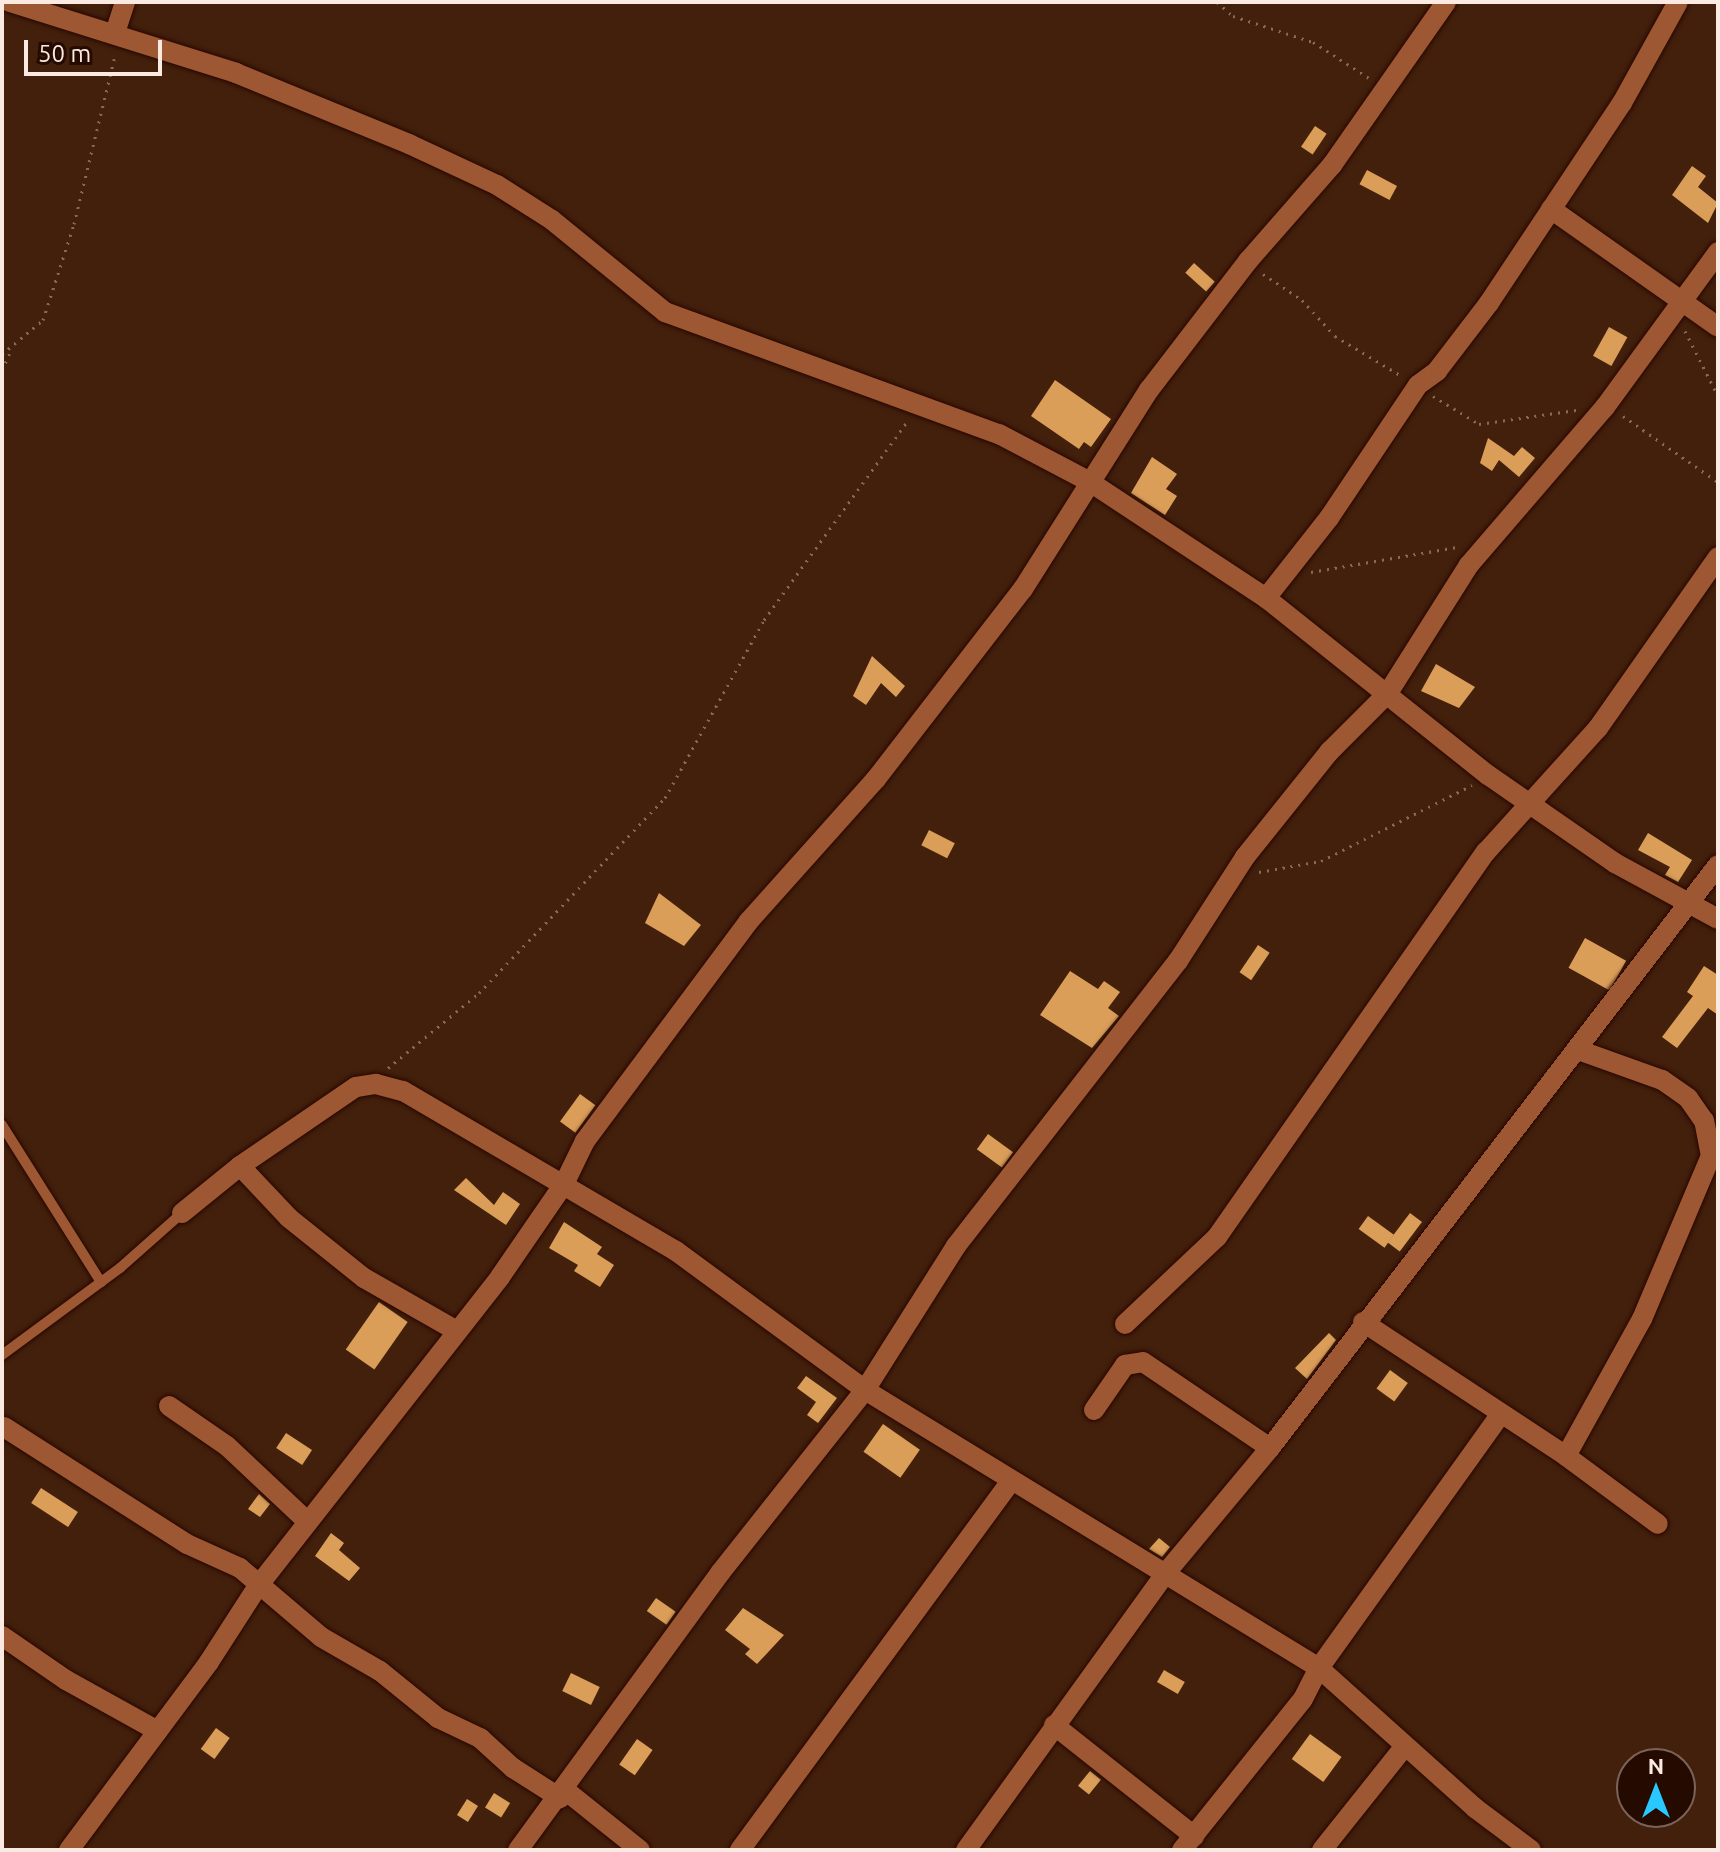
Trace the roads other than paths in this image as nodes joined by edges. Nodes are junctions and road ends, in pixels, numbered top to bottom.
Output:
1 (10, 2) edge
2 (125, 2) edge
3 (1446, 2) edge
4 (1678, 2) edge
5 (117, 34) junction
6 (1551, 209) junction
7 (1718, 252) edge
8 (1679, 308) junction
9 (1718, 327) edge
10 (1090, 482) junction
11 (1718, 557) edge
12 (1266, 598) junction
13 (1388, 693) junction
14 (1529, 803) junction
15 (1718, 865) edge
16 (1690, 900) junction
17 (1718, 919) edge
18 (1578, 1050) junction
19 (2, 1125) edge
20 (240, 1166) junction
21 (564, 1184) junction
22 (182, 1213) joint
23 (101, 1282) junction
24 (1363, 1322) junction
25 (1125, 1324) dead end
26 (455, 1330) junction
27 (2, 1355) edge
28 (865, 1390) junction
29 (169, 1406) dead end
30 (1094, 1410) dead end
31 (1501, 1414) junction
32 (3, 1427) edge
33 (1270, 1448) junction
34 (1566, 1456) junction
35 (1010, 1482) junction
36 (308, 1522) junction
37 (1658, 1524) dead end
38 (1165, 1574) junction
39 (258, 1586) junction
40 (2, 1636) edge
41 (1319, 1668) junction
42 (1054, 1725) junction
43 (158, 1731) junction
44 (1405, 1746) junction
45 (562, 1794) junction
46 (1188, 1843) edge
47 (69, 1850) edge
48 (518, 1850) edge
49 (640, 1850) edge
50 (740, 1850) edge
51 (966, 1850) edge
52 (1322, 1850) edge
53 (1531, 1850) edge

1 - 5 street
2 - 5 street
3 - 10 street
4 - 6 street
5 - 10 street
6 - 8 street
6 - 12 street
7 - 8 street
8 - 9 street
8 - 13 street
10 - 12 street
10 - 21 street
11 - 14 street
12 - 13 street
13 - 14 street
13 - 28 street
14 - 16 street
14 - 25 street
15 - 16 street
16 - 17 street
16 - 18 street
18 - 24 street
18 - 34 street
19 - 23 lane
20 - 21 street
20 - 22 street
20 - 26 street
21 - 26 street
21 - 28 street
22 - 23 lane
23 - 27 lane
24 - 31 street
24 - 33 street
26 - 36 street
28 - 35 street
28 - 45 street
29 - 36 street
30 - 33 street
31 - 34 street
31 - 41 street
32 - 39 street
33 - 38 street
34 - 37 street
35 - 38 street
35 - 50 street
36 - 39 street
38 - 41 street
38 - 42 street
39 - 43 street
39 - 45 street
40 - 43 street
41 - 44 street
41 - 46 street
42 - 46 street
42 - 51 street
43 - 47 street
44 - 52 street
44 - 53 street
45 - 48 street
45 - 49 street

